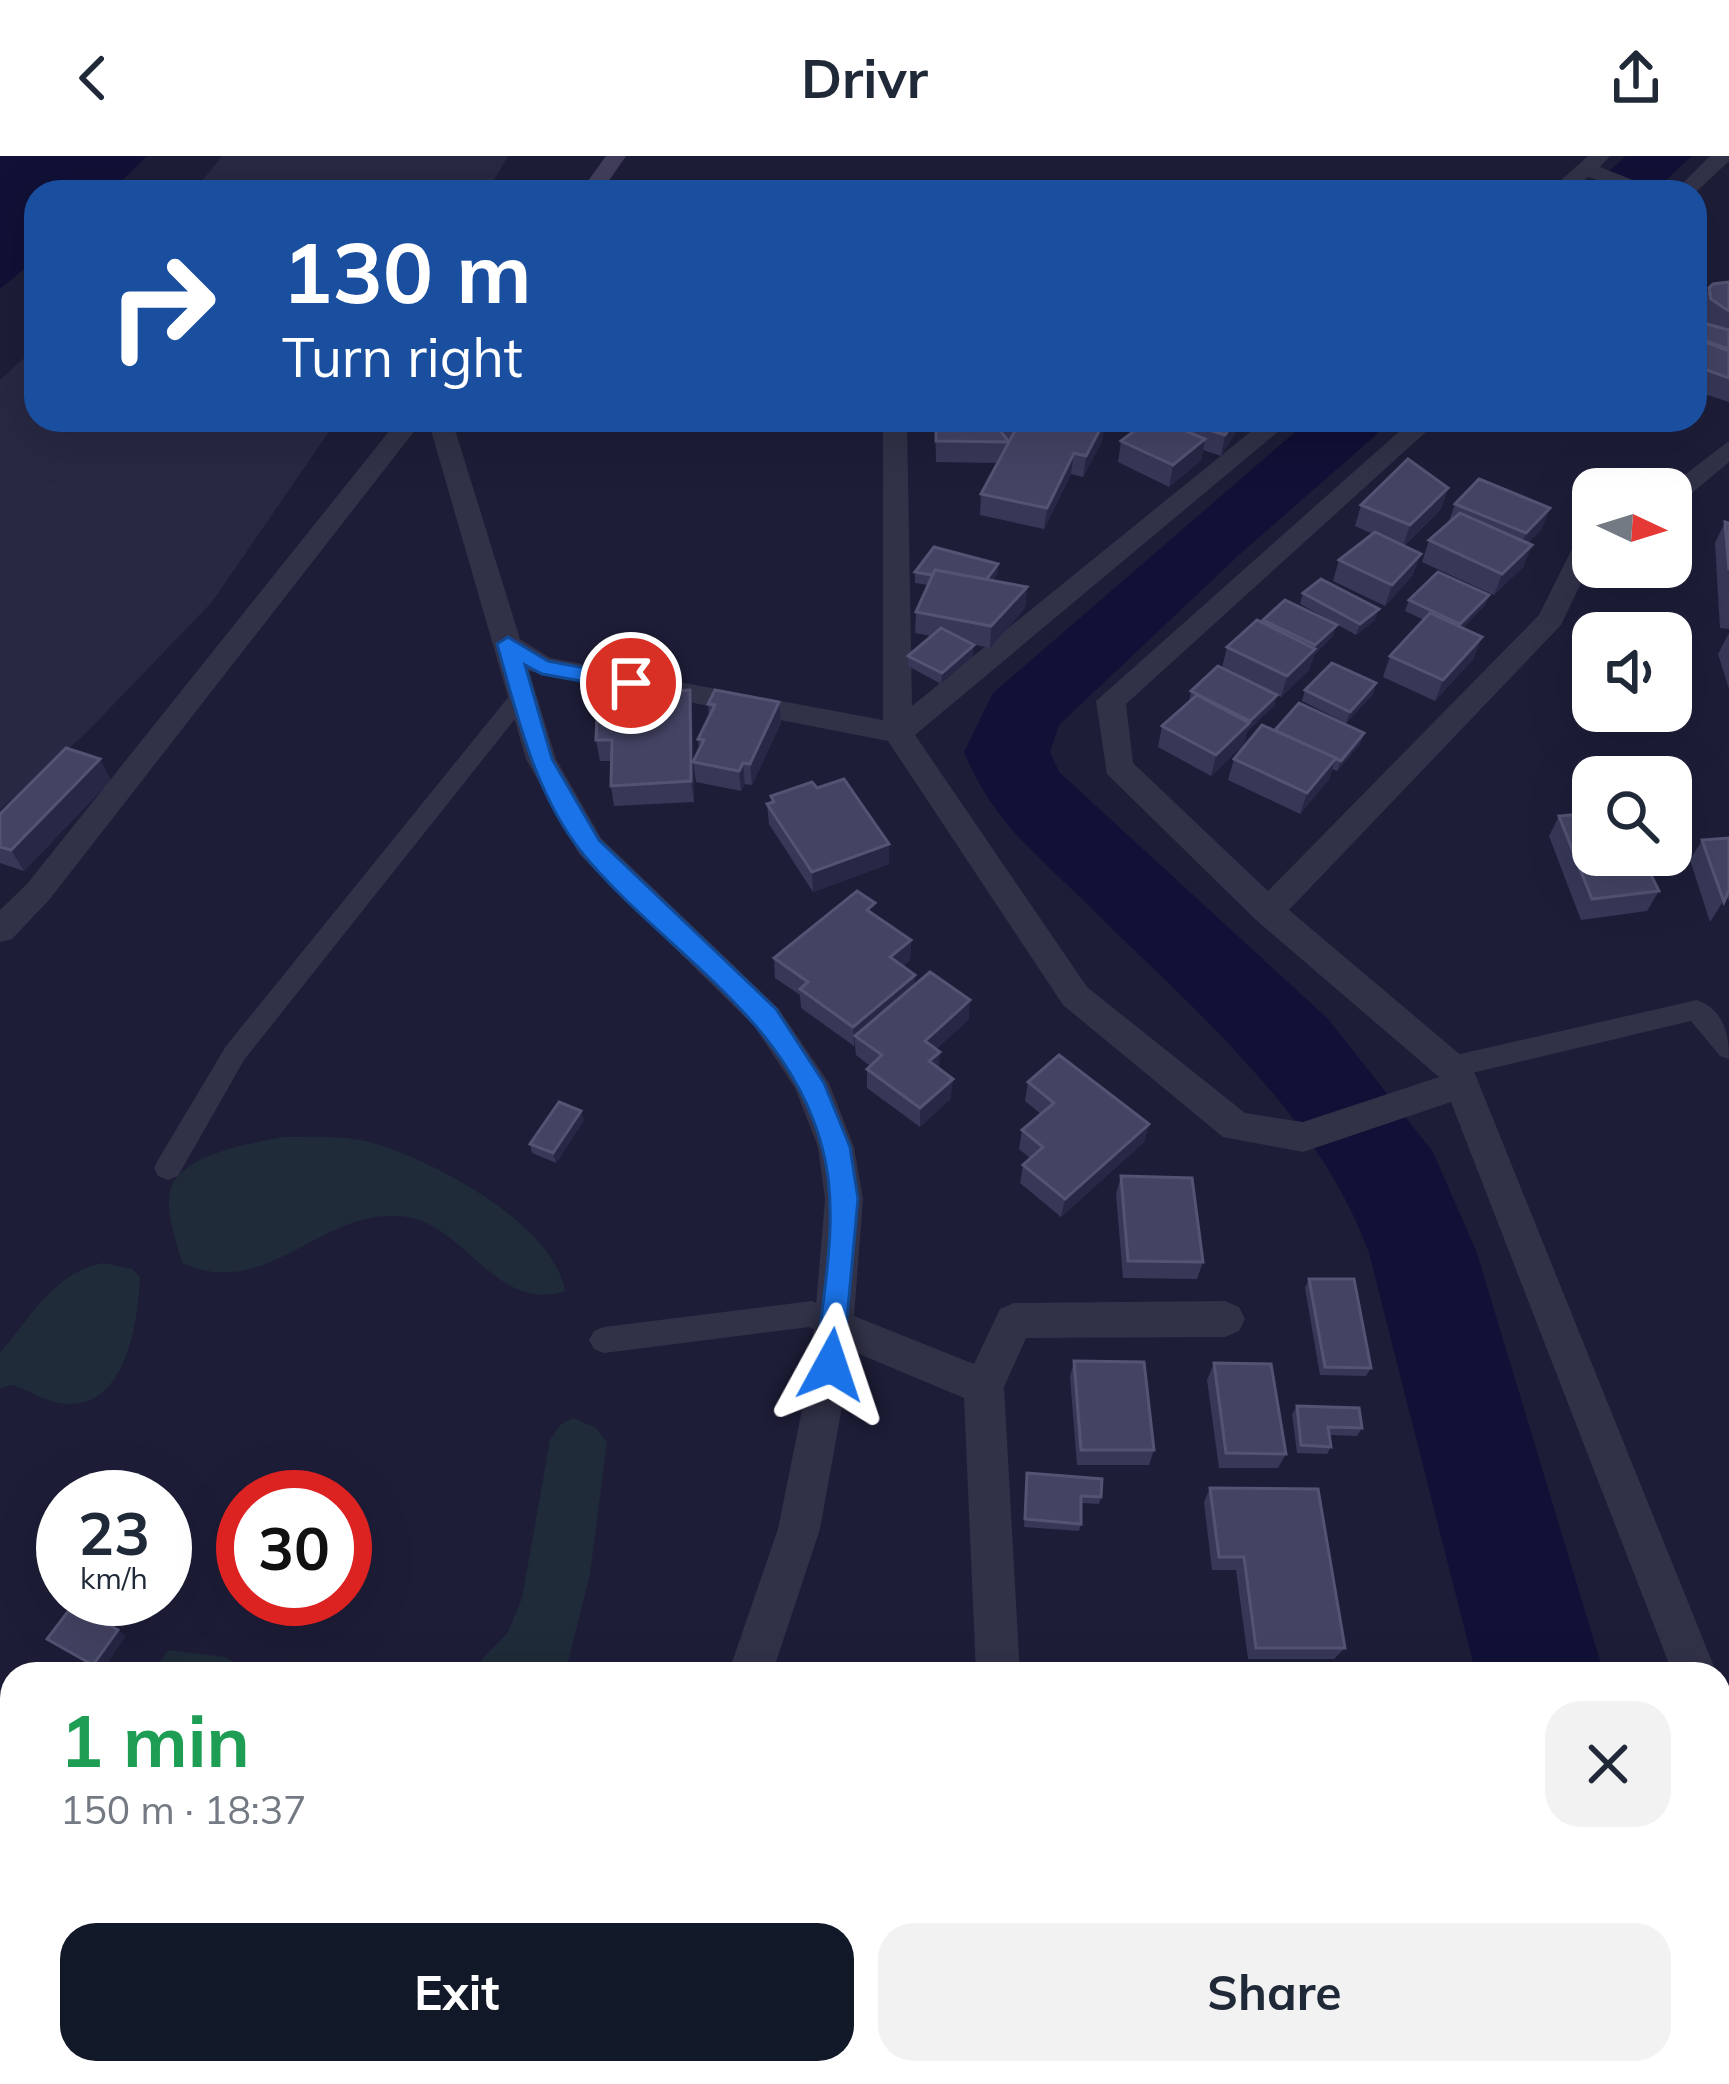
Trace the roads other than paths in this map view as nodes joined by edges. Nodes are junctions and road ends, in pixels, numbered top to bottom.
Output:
1 (1721, 156) edge
2 (1593, 162) edge
3 (1629, 180) edge
4 (1696, 180) edge
5 (402, 432) edge
6 (444, 432) edge
7 (895, 432) edge
8 (1265, 432) edge
9 (1414, 432) edge
10 (1729, 449) edge
11 (1692, 480) edge
12 (1572, 574) edge
13 (508, 644) junction
14 (522, 695) junction
15 (898, 733) junction
16 (1268, 911) junction
17 (0, 930) edge
18 (1729, 1048) edge
19 (1456, 1076) junction
20 (167, 1168) dead end
21 (1225, 1319) dead end
22 (835, 1326) junction
23 (604, 1340) dead end
24 (984, 1388) junction
25 (755, 1662) edge
26 (997, 1662) edge
27 (1690, 1662) edge

1 - 4 street
2 - 3 street
5 - 17 street
6 - 13 street
7 - 15 street
8 - 15 street
9 - 16 street
10 - 11 street
12 - 16 street
13 - 14 street
13 - 15 street
14 - 20 lane
14 - 22 street
15 - 19 street
16 - 19 street
18 - 19 lane
19 - 27 street
21 - 24 street
22 - 23 lane
22 - 24 street
22 - 25 street
24 - 26 street

